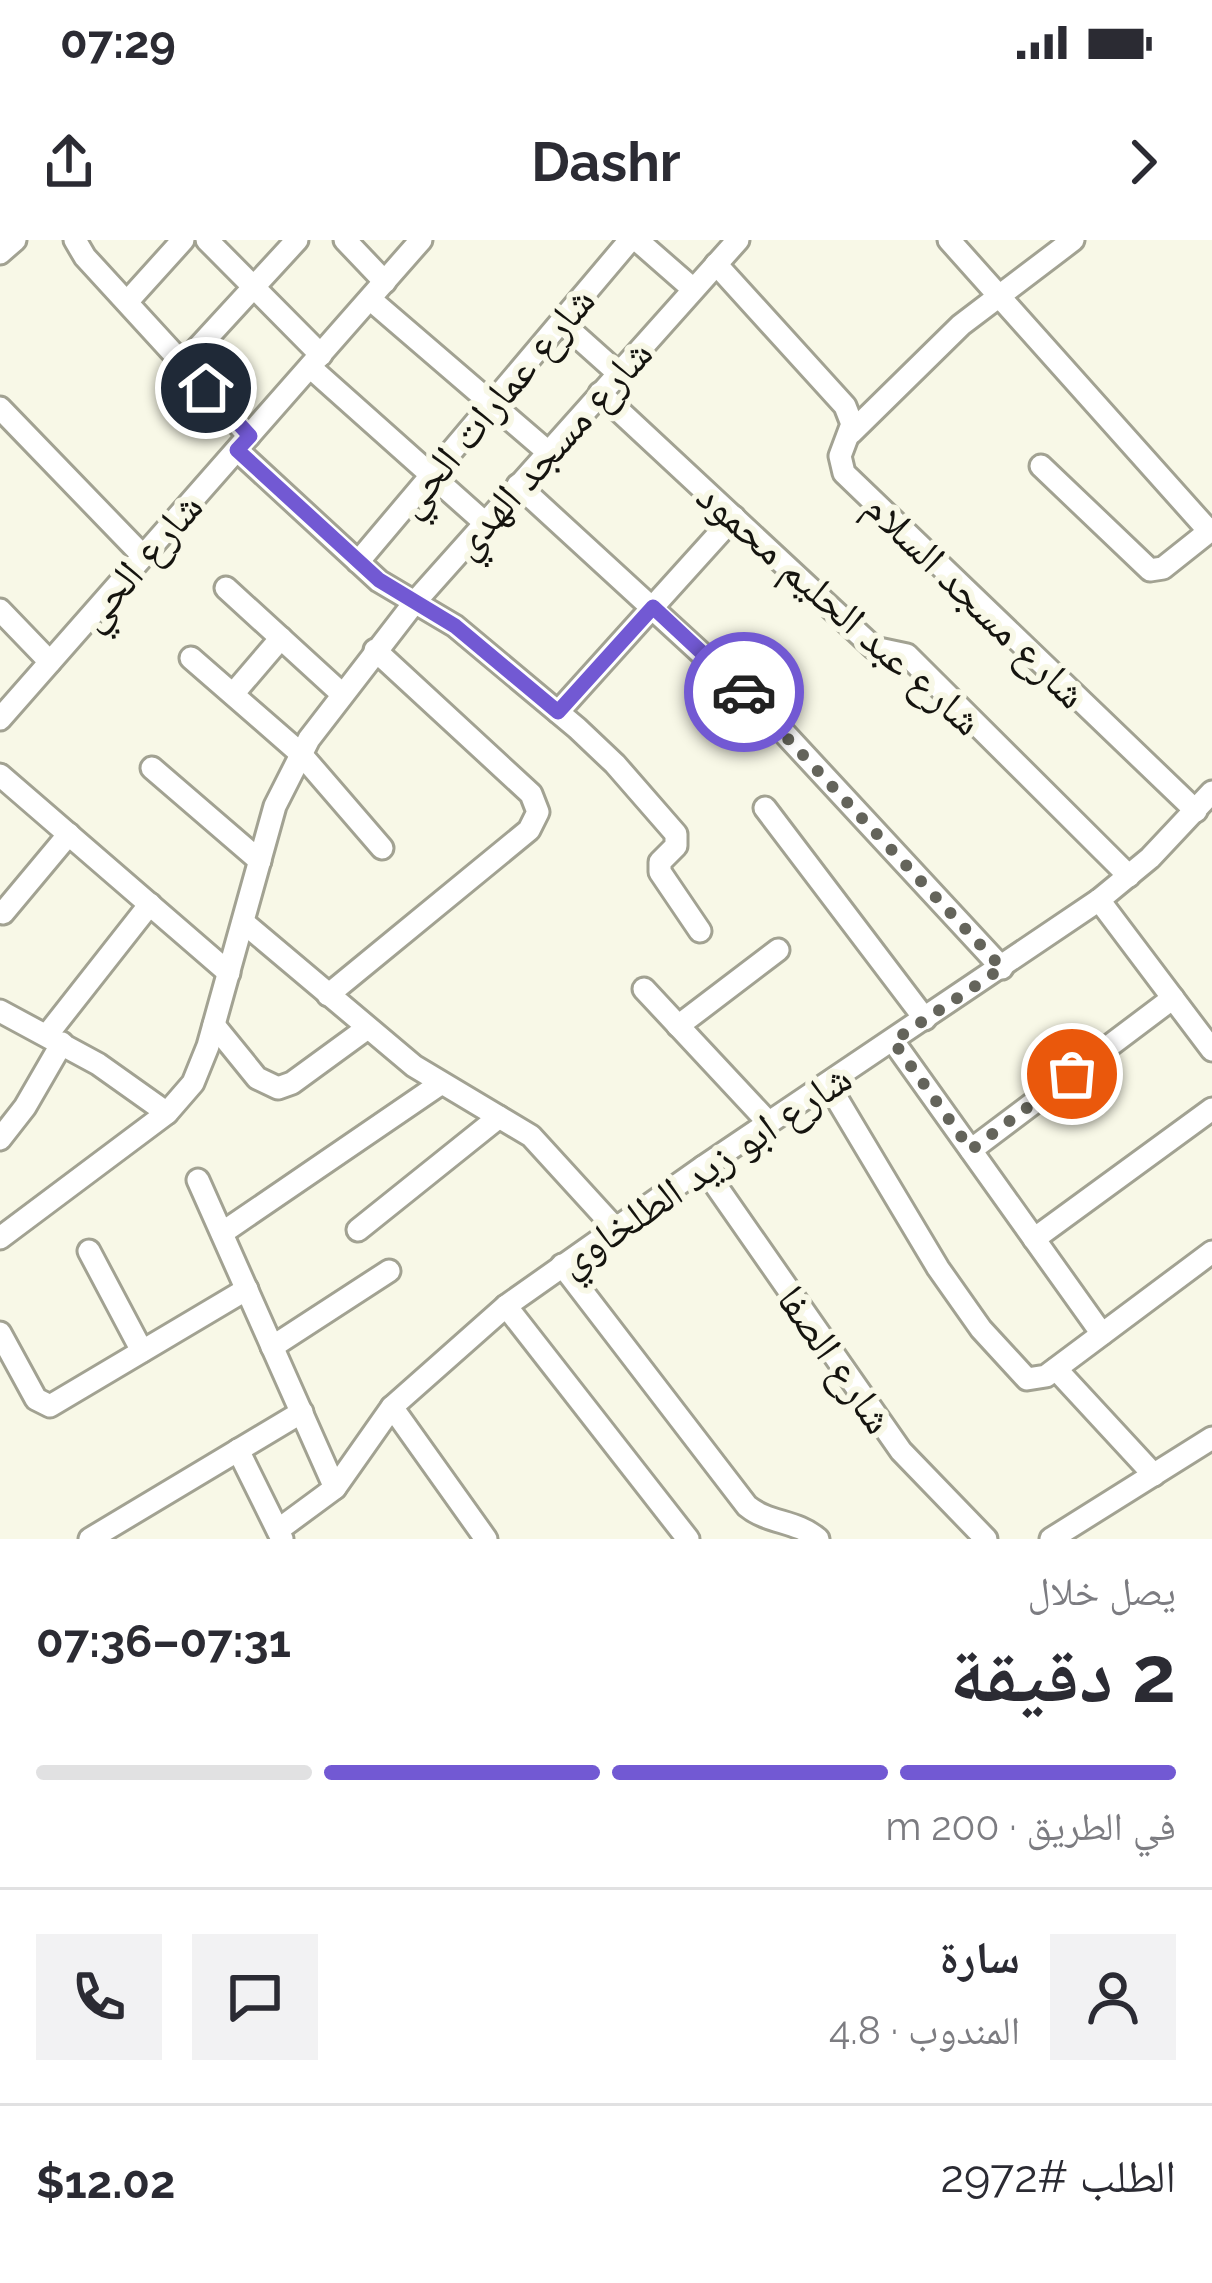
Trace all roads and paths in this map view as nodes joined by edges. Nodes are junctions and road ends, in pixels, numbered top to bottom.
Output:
1 (14, 240) edge
2 (75, 240) edge
3 (183, 240) edge
4 (208, 240) edge
5 (297, 240) edge
6 (345, 240) edge
7 (421, 240) edge
8 (634, 240) edge
9 (738, 240) edge
10 (949, 240) edge
11 (1073, 240) edge
12 (0, 253) edge
13 (716, 263) junction
14 (254, 287) junction
15 (693, 289) junction
16 (378, 290) junction
17 (997, 295) junction
18 (127, 302) junction
19 (561, 322) junction
20 (316, 361) junction
21 (183, 364) junction
22 (617, 374) junction
23 (600, 393) junction
24 (492, 404) junction
25 (0, 408) edge
26 (851, 433) junction
27 (243, 443) junction
28 (548, 452) junction
29 (1041, 466) dead end
30 (432, 475) junction
31 (518, 485) junction
32 (734, 518) junction
33 (485, 523) junction
34 (1211, 530) edge
35 (143, 556) junction
36 (358, 562) junction
37 (226, 588) dead end
38 (414, 603) junction
39 (653, 607) junction
40 (0, 610) edge
41 (281, 638) junction
42 (375, 650) junction
43 (191, 658) dead end
44 (50, 662) junction
45 (233, 694) junction
46 (341, 694) junction
47 (558, 712) junction
48 (0, 719) edge
49 (300, 753) junction
50 (152, 768) dead end
51 (0, 775) edge
52 (1212, 792) edge
53 (765, 808) dead end
54 (1196, 811) junction
55 (69, 834) junction
56 (382, 848) dead end
57 (260, 861) junction
58 (1129, 876) junction
59 (1100, 900) junction
60 (150, 904) junction
61 (3, 913) dead end
62 (243, 922) junction
63 (700, 931) dead end
64 (778, 950) dead end
65 (1002, 968) junction
66 (229, 973) junction
67 (644, 988) dead end
68 (328, 995) junction
69 (1173, 998) junction
70 (0, 1011) edge
71 (925, 1019) junction
72 (214, 1024) junction
73 (678, 1026) junction
74 (366, 1029) junction
75 (55, 1039) junction
76 (893, 1041) junction
77 (1212, 1050) edge
78 (440, 1084) junction
79 (828, 1084) junction
80 (1212, 1109) edge
81 (167, 1113) junction
82 (499, 1117) junction
83 (769, 1124) junction
84 (0, 1139) edge
85 (971, 1150) junction
86 (703, 1167) junction
87 (198, 1180) dead end
88 (615, 1228) junction
89 (358, 1230) dead end
90 (222, 1233) junction
91 (0, 1238) edge
92 (1034, 1238) junction
93 (89, 1251) dead end
94 (1212, 1252) edge
95 (562, 1265) junction
96 (389, 1271) dead end
97 (247, 1289) junction
98 (506, 1306) junction
99 (0, 1333) edge
100 (1102, 1334) junction
101 (272, 1347) junction
102 (142, 1351) junction
103 (1056, 1369) junction
104 (392, 1407) junction
105 (302, 1412) junction
106 (1212, 1438) edge
107 (238, 1450) junction
108 (1154, 1475) junction
109 (335, 1488) junction
110 (280, 1535) edge
111 (90, 1539) edge
112 (486, 1539) edge
113 (688, 1539) edge
114 (818, 1539) edge
115 (986, 1539) edge
116 (1051, 1539) edge

1 - 12 street
2 - 18 street
3 - 18 street
4 - 14 street
5 - 14 street
6 - 16 street
7 - 16 street, شارع الحي
8 - 15 street
8 - 19 street, شارع عمارات الحي
9 - 13 street, شارع مسجد الهدي
10 - 17 street
11 - 17 street
13 - 15 street, شارع مسجد الهدي
13 - 26 street, شارع مسجد السلام
14 - 20 street
14 - 21 street
15 - 22 street, شارع مسجد الهدي
16 - 20 street, شارع الحي
16 - 24 street
17 - 26 street
17 - 34 street
18 - 21 street
19 - 22 street
19 - 24 street, شارع عمارات الحي
20 - 27 street, شارع الحي
20 - 30 street
21 - 27 street
22 - 23 street, شارع مسجد الهدي
23 - 28 street, شارع مسجد الهدي
23 - 32 street, شارع عبد الحليم محمود
24 - 28 street
24 - 30 street, شارع عمارات الحي
25 - 35 street
26 - 54 street, شارع مسجد السلام
27 - 35 street, شارع الحي
27 - 36 street
28 - 31 street, شارع مسجد الهدي
29 - 34 street
30 - 33 street
30 - 36 street, شارع عمارات الحي
31 - 33 street, شارع مسجد الهدي
31 - 39 street
32 - 39 street
32 - 58 street, شارع عبد الحليم محمود
33 - 38 street, شارع مسجد الهدي
35 - 44 street, شارع الحي
36 - 38 street
37 - 41 street
38 - 42 street, شارع مسجد الهدي
38 - 47 street
39 - 47 street
39 - 65 street
40 - 44 street
41 - 45 street
41 - 46 street
42 - 46 street, شارع مسجد الهدي
42 - 68 street
43 - 45 street
44 - 48 street, شارع الحي
45 - 49 street
46 - 49 street, شارع مسجد الهدي
47 - 63 street
49 - 56 street
49 - 57 street, شارع مسجد الهدي
50 - 57 street
51 - 55 street
52 - 54 street, شارع ابو زيد الطلخاوي
53 - 71 street
54 - 58 street, شارع ابو زيد الطلخاوي
55 - 60 street
55 - 61 street
57 - 62 street, شارع مسجد الهدي
58 - 59 street, شارع ابو زيد الطلخاوي
59 - 65 street, شارع ابو زيد الطلخاوي
59 - 69 street
60 - 66 street
60 - 75 street
62 - 66 street, شارع مسجد الهدي
62 - 68 street
64 - 73 street
65 - 71 street, شارع ابو زيد الطلخاوي
66 - 72 street, شارع مسجد الهدي
67 - 73 street
68 - 74 street
69 - 77 street
69 - 85 street
70 - 75 street
71 - 76 street, شارع ابو زيد الطلخاوي
72 - 74 street
72 - 81 street, شارع مسجد الهدي
73 - 83 street
74 - 78 street
75 - 81 street
75 - 84 street
76 - 79 street, شارع ابو زيد الطلخاوي
76 - 85 street
78 - 82 street
78 - 90 street
79 - 83 street, شارع ابو زيد الطلخاوي
79 - 103 street
80 - 92 street
81 - 91 street, شارع مسجد الهدي
82 - 88 street
82 - 89 street
83 - 86 street, شارع ابو زيد الطلخاوي
85 - 92 street
86 - 88 street, شارع ابو زيد الطلخاوي
86 - 115 street, شارع الصفا
87 - 90 street
88 - 95 street, شارع ابو زيد الطلخاوي
90 - 97 street
92 - 100 street
93 - 102 street
94 - 100 street
95 - 98 street, شارع ابو زيد الطلخاوي
95 - 114 street
96 - 101 street
97 - 101 street
97 - 102 street
98 - 104 street, شارع ابو زيد الطلخاوي
98 - 113 street
99 - 102 street
100 - 103 street
101 - 105 street
103 - 108 street
104 - 109 street, شارع ابو زيد الطلخاوي
104 - 112 street
105 - 107 street
105 - 109 street
106 - 108 street
107 - 110 street
107 - 111 street
108 - 116 street
109 - 110 street, شارع ابو زيد الطلخاوي

